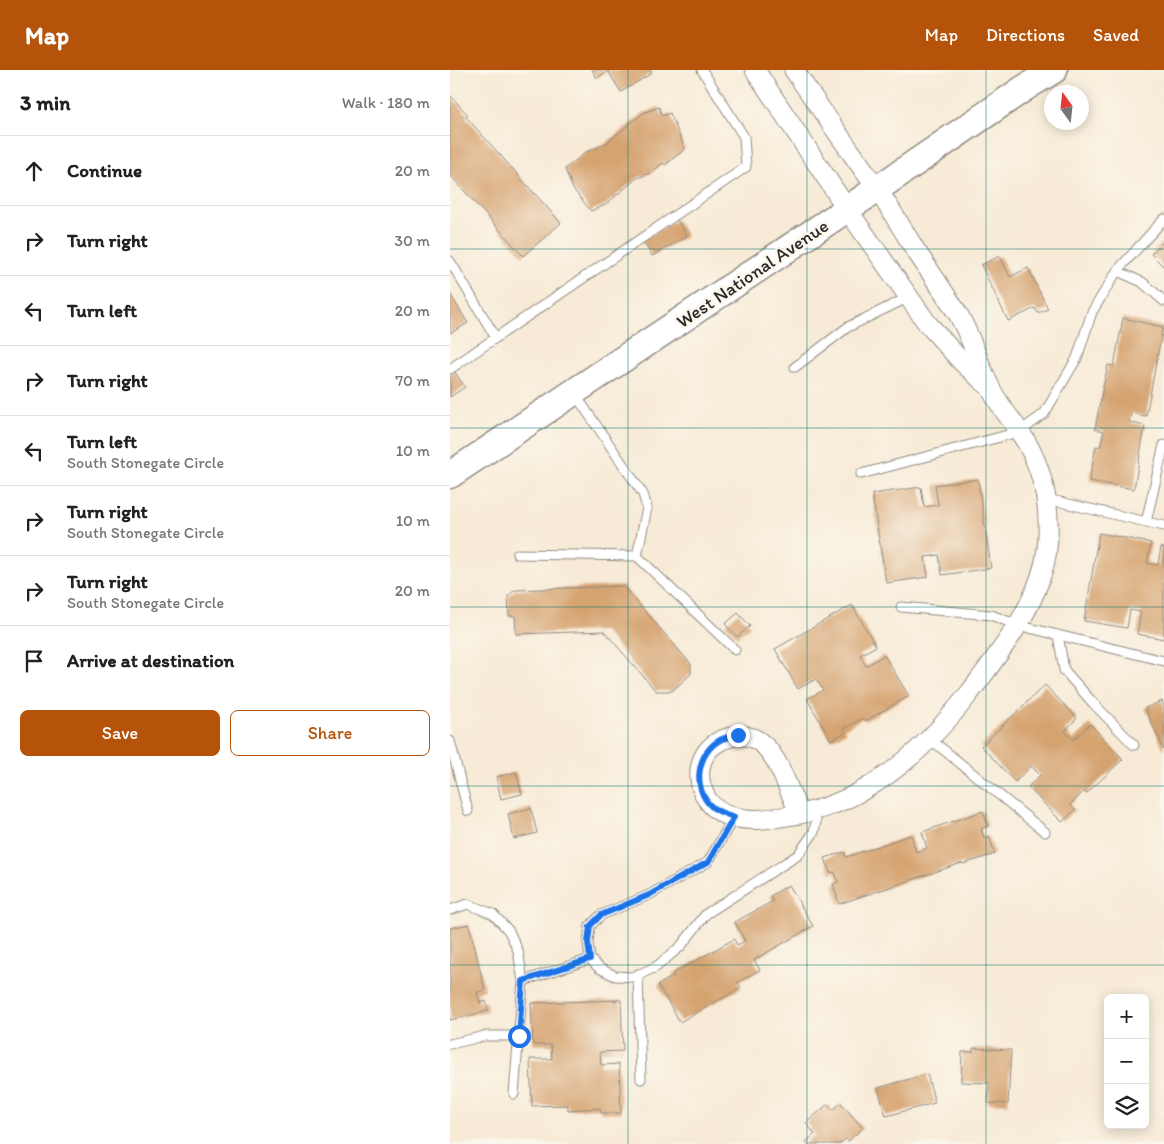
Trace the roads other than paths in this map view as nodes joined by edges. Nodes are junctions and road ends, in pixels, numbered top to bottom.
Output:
1 (702, 70) edge
2 (755, 70) edge
3 (794, 70) edge
4 (1054, 70) edge
5 (877, 189) junction
6 (848, 208) junction
7 (1164, 219) edge
8 (450, 262) edge
9 (1117, 271) junction
10 (935, 279) junction
11 (909, 297) junction
12 (1164, 301) edge
13 (496, 338) junction
14 (795, 367) dead end
15 (450, 368) edge
16 (990, 388) junction
17 (574, 392) junction
18 (1019, 432) junction
19 (1164, 445) edge
20 (861, 474) dead end
21 (450, 475) edge
22 (1047, 499) junction
23 (1146, 522) junction
24 (1164, 526) edge
25 (517, 554) dead end
26 (637, 556) junction
27 (901, 607) dead end
28 (1017, 625) junction
29 (1058, 635) junction
30 (735, 650) dead end
31 (1164, 661) edge
32 (929, 738) junction
33 (450, 741) edge
34 (1134, 745) dead end
35 (468, 811) dead end
36 (806, 812) junction
37 (734, 817) junction
38 (1045, 832) dead end
39 (450, 910) edge
40 (590, 959) junction
41 (638, 974) junction
42 (523, 981) junction
43 (519, 1036) junction
44 (450, 1044) edge
45 (640, 1079) dead end
46 (514, 1094) dead end

1 - 13 lane
2 - 6 street
3 - 5 street
4 - 5 main road, West National Avenue
5 - 6 main road, West National Avenue
5 - 10 street
6 - 11 street
6 - 17 main road, West National Avenue
7 - 9 lane
8 - 13 lane
9 - 12 lane
9 - 18 lane
10 - 11 street
10 - 16 street
11 - 14 lane
11 - 16 street
13 - 15 lane
16 - 18 street
17 - 21 main road, West National Avenue
17 - 26 lane
18 - 20 lane
18 - 22 street
19 - 23 lane
22 - 23 lane
22 - 28 street
23 - 24 lane
25 - 26 lane
26 - 30 lane
27 - 28 lane
28 - 29 lane
28 - 32 street
29 - 31 lane
29 - 34 lane
32 - 36 street
32 - 38 lane
33 - 35 lane
36 - 37 street
36 - 37 street
36 - 41 lane
37 - 40 lane
39 - 42 lane
40 - 41 lane
40 - 42 lane
41 - 45 lane
42 - 43 lane
43 - 44 lane
43 - 46 lane

